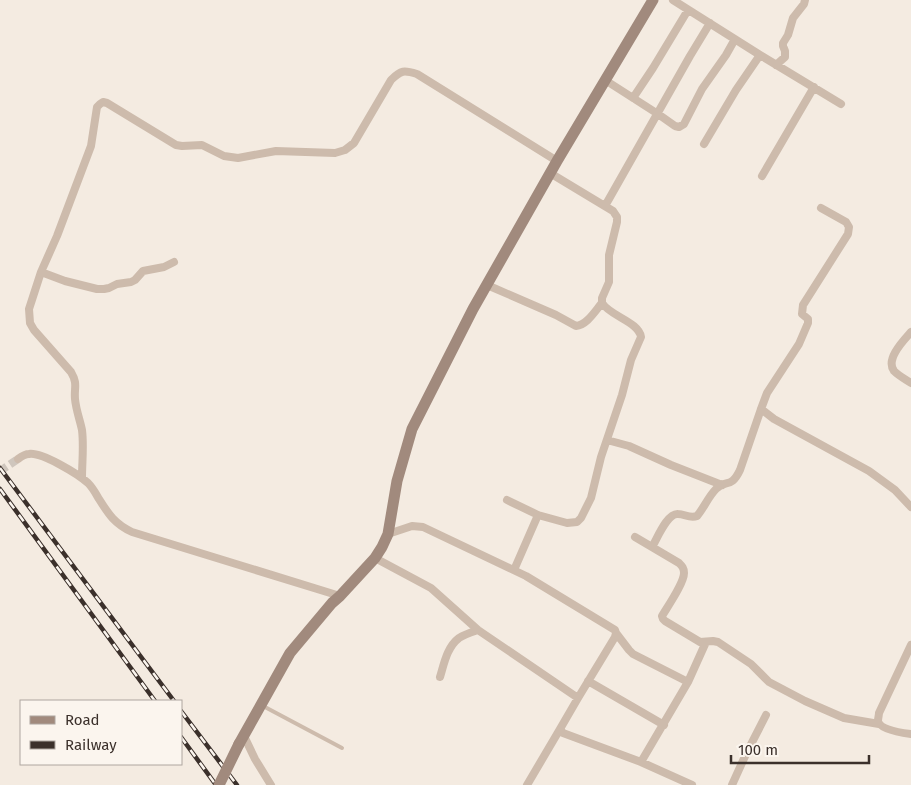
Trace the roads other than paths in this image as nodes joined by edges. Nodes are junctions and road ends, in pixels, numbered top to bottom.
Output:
1 (653, 0) edge
2 (673, 0) edge
3 (805, 0) edge
4 (688, 10) junction
5 (710, 23) junction
6 (735, 39) junction
7 (760, 55) junction
8 (776, 65) junction
9 (605, 80) junction
10 (814, 88) junction
11 (633, 98) junction
12 (842, 104) dead end
13 (658, 114) junction
14 (704, 144) dead end
15 (557, 161) junction
16 (550, 174) junction
17 (762, 176) dead end
18 (605, 206) junction
19 (821, 208) dead end
20 (174, 262) dead end
21 (41, 272) junction
22 (487, 284) junction
23 (602, 303) junction
24 (911, 332) edge
25 (911, 383) edge
26 (760, 409) junction
27 (607, 440) junction
28 (18, 459) tunnel mouth
29 (82, 478) junction
30 (722, 485) junction
31 (507, 500) dead end
32 (911, 507) edge
33 (538, 515) junction
34 (388, 534) junction
35 (635, 537) dead end
36 (652, 548) junction
37 (375, 558) junction
38 (514, 570) junction
39 (340, 596) junction
40 (478, 630) junction
41 (616, 633) junction
42 (706, 642) junction
43 (911, 645) edge
44 (440, 677) dead end
45 (588, 681) junction
46 (688, 682) junction
47 (578, 698) junction
48 (261, 705) junction
49 (766, 715) dead end
50 (879, 724) junction
51 (664, 725) junction
52 (560, 730) junction
53 (911, 734) edge
54 (242, 740) junction
55 (342, 748) dead end
56 (641, 762) junction
57 (219, 785) edge
58 (271, 785) edge
59 (527, 785) edge
60 (692, 785) edge
61 (732, 785) edge

1 - 9 street
2 - 4 street
3 - 8 street
4 - 5 street
4 - 11 street
5 - 6 street
5 - 13 street
6 - 7 street
6 - 13 street
7 - 8 street
7 - 14 street
8 - 10 street
9 - 11 street
9 - 15 street
10 - 12 street
10 - 17 street
11 - 13 street
13 - 18 street
15 - 16 street
15 - 21 street
16 - 18 street
16 - 22 street
18 - 23 street
19 - 26 street
20 - 21 street
21 - 29 street
22 - 23 street
22 - 34 street
23 - 27 street
24 - 25 street
26 - 30 street
26 - 32 street
27 - 30 street
27 - 33 street
28 - 29 street
29 - 39 street
30 - 36 street
31 - 33 street
33 - 38 street
34 - 37 street
34 - 38 street
35 - 36 street
36 - 42 street
37 - 39 street
37 - 40 street
38 - 41 street
39 - 48 street
40 - 44 street
40 - 47 street
41 - 45 street
41 - 46 street
42 - 46 street
42 - 50 street
43 - 50 street
45 - 47 street
45 - 51 street
46 - 51 street
47 - 52 street
48 - 54 street
48 - 55 lane
49 - 61 street
50 - 53 street
51 - 56 street
52 - 56 street
52 - 59 street
54 - 57 street, bridge
54 - 58 street
56 - 60 street

